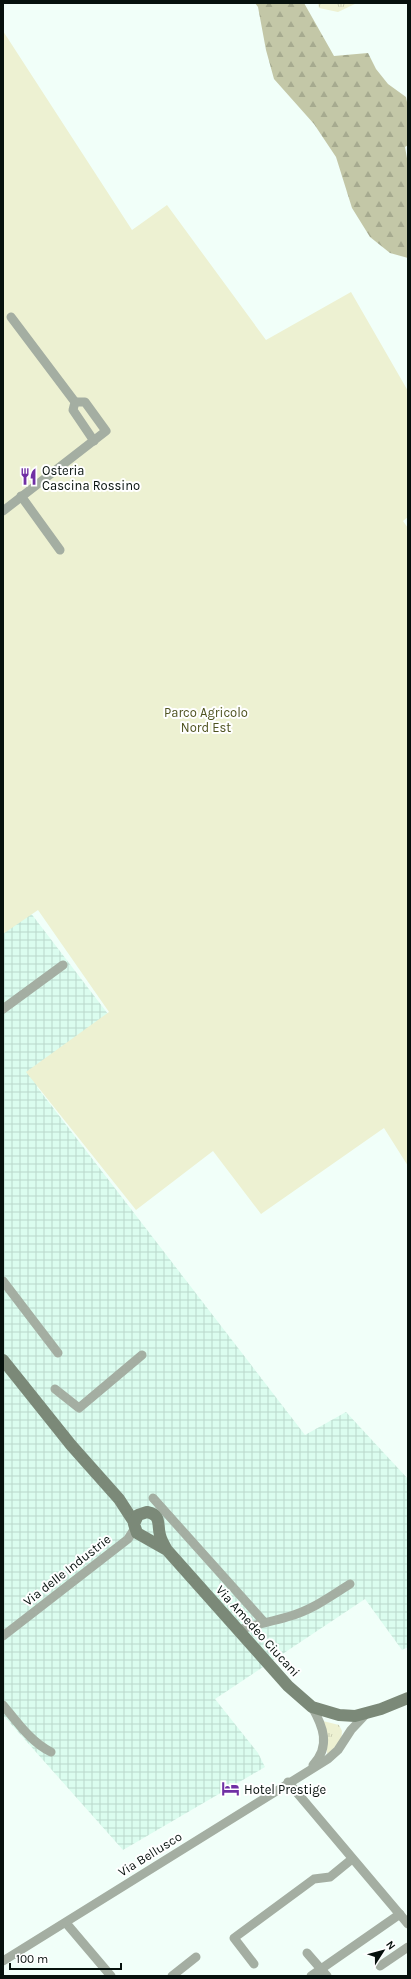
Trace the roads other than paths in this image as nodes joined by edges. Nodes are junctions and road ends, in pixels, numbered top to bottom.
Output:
1 (11, 317) dead end
2 (75, 402) junction
3 (94, 441) junction
4 (21, 496) junction
5 (3, 510) edge
6 (60, 550) dead end
7 (63, 965) dead end
8 (3, 1009) edge
9 (3, 1281) edge
10 (58, 1353) dead end
11 (142, 1355) dead end
12 (3, 1360) edge
13 (55, 1389) dead end
14 (153, 1498) dead end
15 (119, 1499) junction
16 (144, 1512) junction
17 (158, 1530) junction
18 (139, 1531) junction
19 (166, 1550) junction
20 (350, 1584) dead end
21 (264, 1622) junction
22 (239, 1630) junction
23 (3, 1636) edge
24 (408, 1698) edge
25 (3, 1705) edge
26 (312, 1707) junction
27 (366, 1713) junction
28 (339, 1715) junction
29 (346, 1736) junction
30 (51, 1752) dead end
31 (311, 1768) junction
32 (299, 1776) junction
33 (288, 1782) junction
34 (302, 1798) junction
35 (352, 1859) junction
36 (400, 1914) junction
37 (66, 1923) junction
38 (408, 1924) edge
39 (408, 1947) edge
40 (307, 1953) dead end
41 (196, 1957) dead end
42 (3, 1961) edge
43 (254, 1964) dead end
44 (380, 1966) dead end
45 (320, 1968) junction
46 (111, 1976) edge
47 (172, 1976) edge
48 (311, 1976) edge
49 (327, 1976) edge

1 - 2 street
2 - 3 street
2 - 3 street
3 - 4 street
4 - 5 street
4 - 6 street
7 - 8 street
9 - 10 street
11 - 13 street
12 - 15 main road, Via Amedeo Ciucani
14 - 21 street, Via Amedeo Ciucani
15 - 16 main road, Via Amedeo Ciucani
15 - 18 main road, Via Amedeo Ciucani
16 - 17 main road, Via Amedeo Ciucani
16 - 18 main road
17 - 18 main road
17 - 19 main road, Via Amedeo Ciucani
18 - 19 main road, Via Amedeo Ciucani
18 - 23 street, Via delle Industrie
19 - 22 main road, Via Amedeo Ciucani
20 - 21 street
21 - 22 street
22 - 26 main road, Via Amedeo Ciucani
24 - 27 main road, Via Amedeo Ciucani
25 - 30 street
26 - 28 main road, Via Amedeo Ciucani
26 - 31 street, Via Bellusco
27 - 28 main road, Via Amedeo Ciucani
27 - 29 street, Via Bellusco
28 - 29 street
29 - 31 street, Via Bellusco
31 - 32 street, Via Bellusco
32 - 33 street, Via Bellusco
32 - 34 street
33 - 34 street
33 - 37 street, Via Bellusco
34 - 35 street
35 - 36 street
35 - 43 street
36 - 38 street
36 - 45 street
37 - 42 street, Via Bellusco
37 - 46 street
39 - 44 street
40 - 45 street
41 - 47 street
45 - 48 street
45 - 49 street

